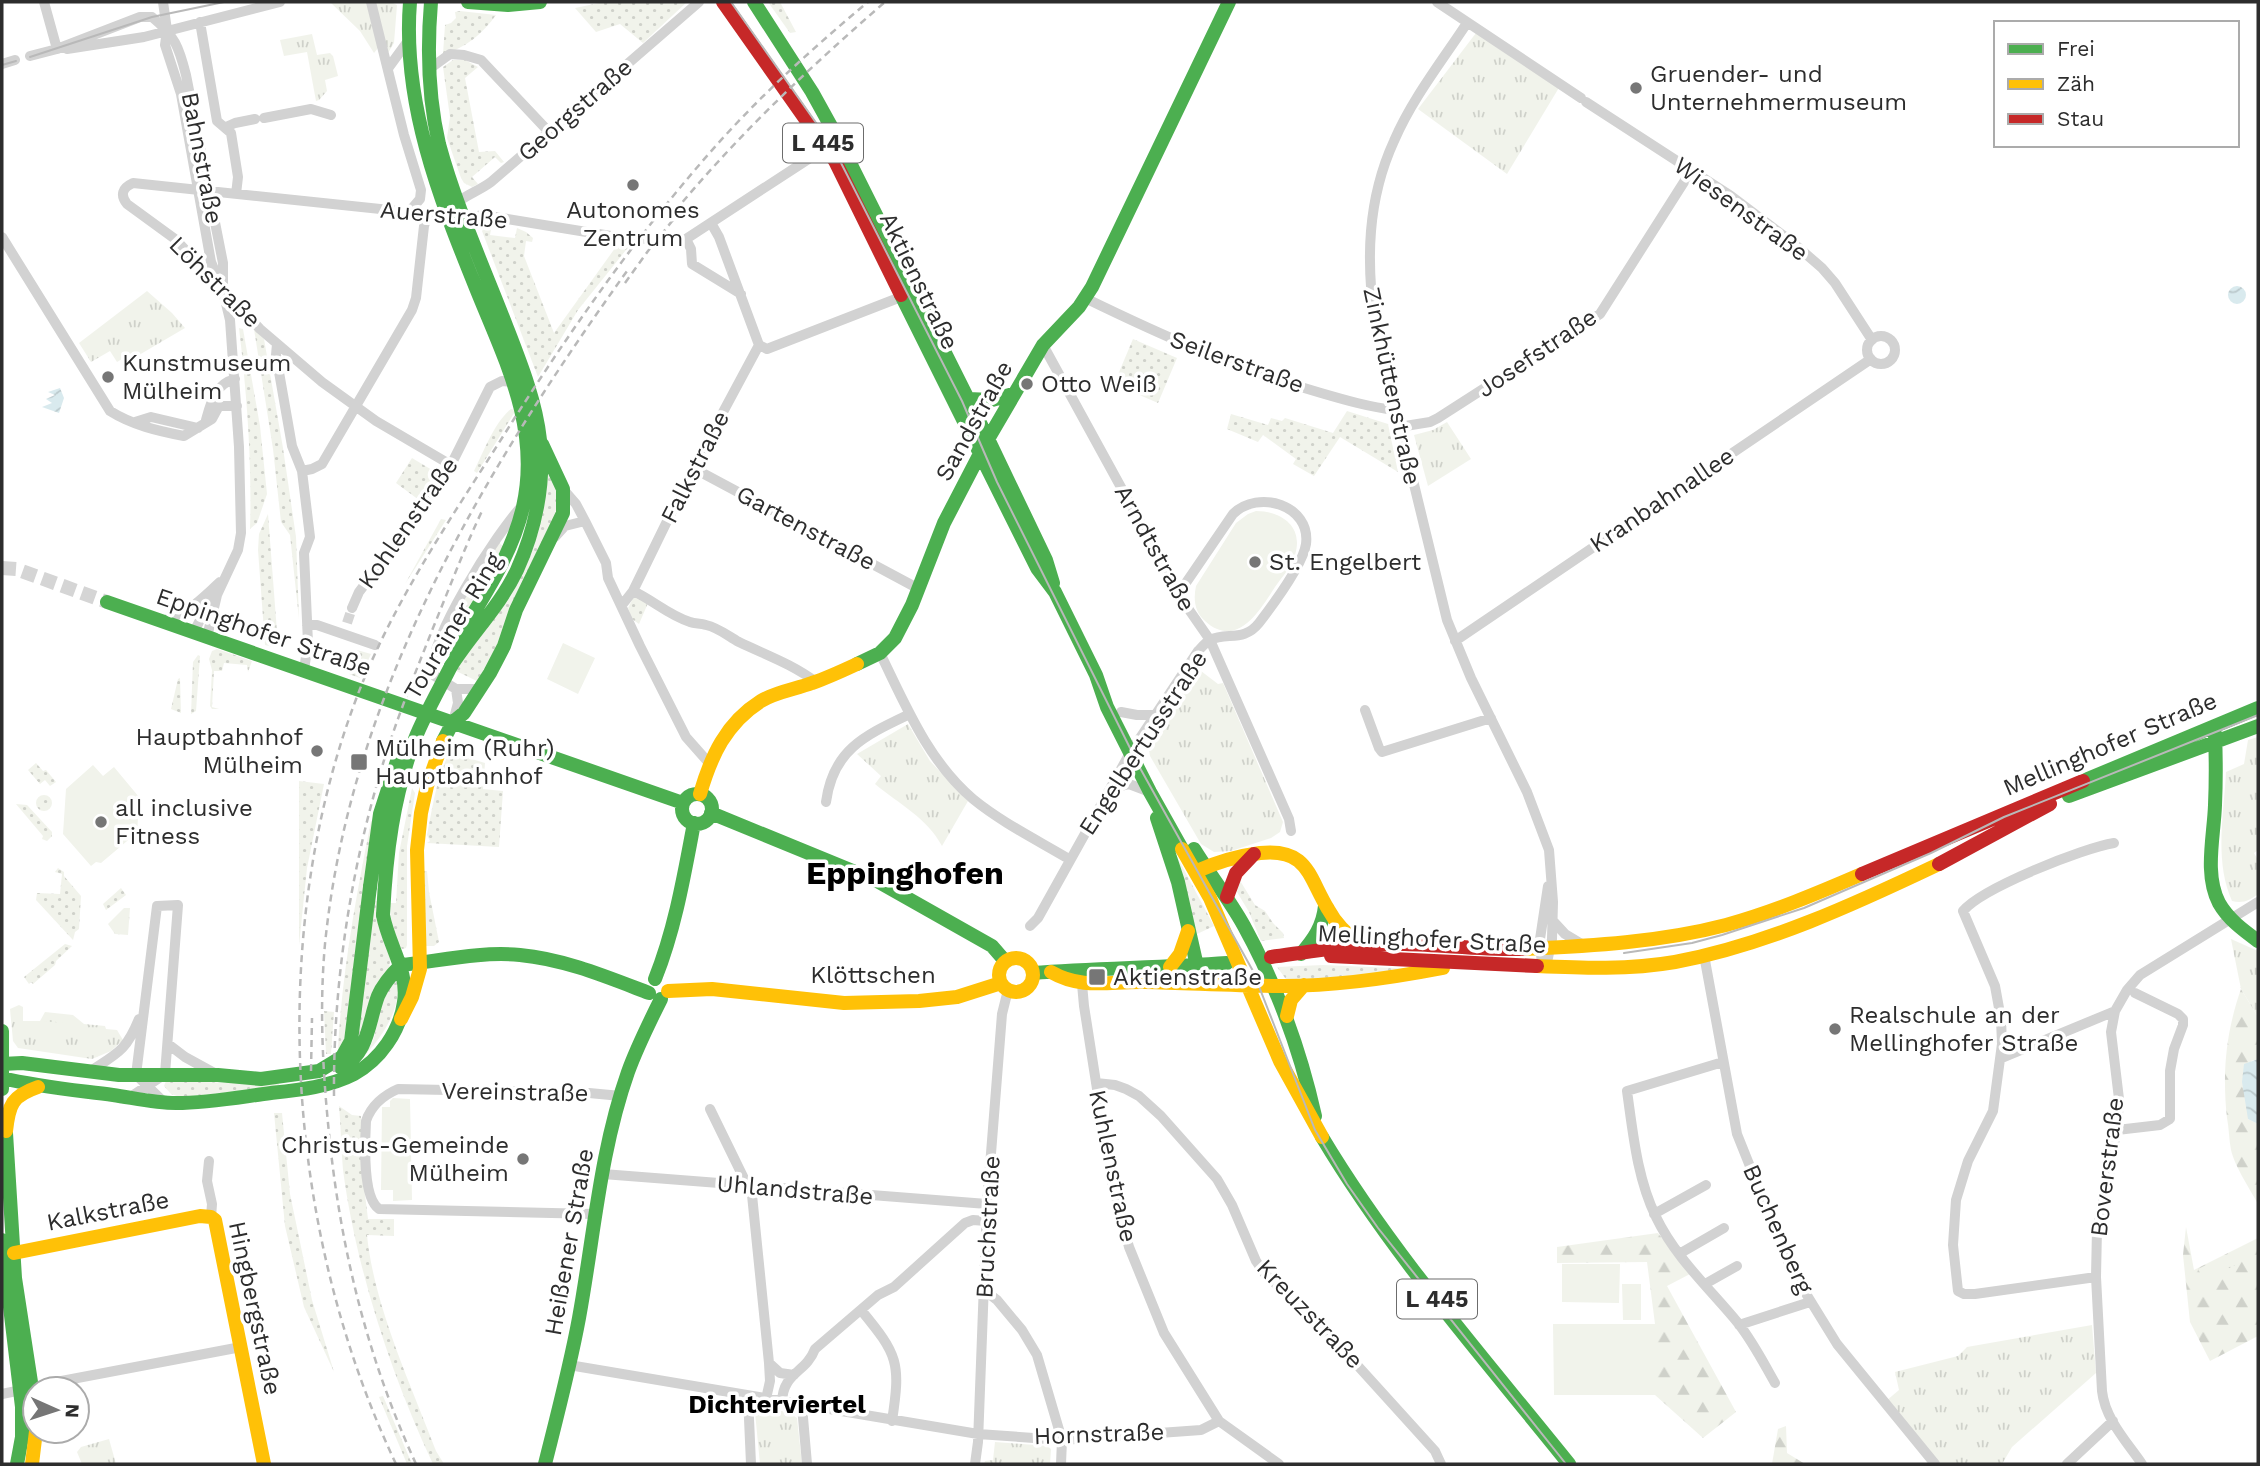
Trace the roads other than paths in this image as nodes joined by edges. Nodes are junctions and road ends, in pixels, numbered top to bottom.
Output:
1 (44, 2) edge
2 (163, 2) edge
3 (279, 2) edge
4 (371, 2) edge
5 (410, 2) edge
6 (431, 2) edge
7 (468, 2) edge
8 (540, 2) edge
9 (699, 2) edge
10 (723, 2) edge
11 (754, 2) edge
12 (1229, 2) edge
13 (1437, 2) edge
14 (200, 22) junction
15 (1467, 23) junction
16 (167, 30) junction
17 (408, 41) junction
18 (57, 49) junction
19 (30, 56) dead end
20 (15, 60) dead end
21 (2, 64) edge
22 (388, 67) junction
23 (428, 70) junction
24 (331, 115) dead end
25 (226, 127) junction
26 (549, 132) junction
27 (832, 144) junction
28 (1691, 171) junction
29 (203, 191) junction
30 (122, 192) joint
31 (236, 194) junction
32 (461, 208) junction
33 (409, 212) junction
34 (447, 212) junction
35 (428, 214) junction
36 (711, 223) junction
37 (2, 237) edge
38 (687, 239) junction
39 (223, 291) junction
40 (741, 294) junction
41 (908, 294) junction
42 (1085, 298) junction
43 (1872, 340) junction
44 (277, 344) junction
45 (759, 345) junction
46 (1043, 345) junction
47 (1871, 359) junction
48 (235, 379) junction
49 (515, 382) junction
50 (1013, 394) junction
51 (968, 399) junction
52 (355, 405) junction
53 (237, 407) junction
54 (1391, 409) junction
55 (202, 426) junction
56 (1399, 427) junction
57 (988, 439) junction
58 (541, 443) junction
59 (979, 455) junction
60 (451, 465) junction
61 (693, 468) junction
62 (302, 471) junction
63 (563, 489) junction
64 (524, 504) junction
65 (585, 521) junction
66 (551, 542) junction
67 (224, 578) junction
68 (919, 589) junction
69 (633, 590) junction
70 (1055, 592) junction
71 (1179, 593) junction
72 (107, 602) tunnel mouth
73 (622, 605) junction
74 (352, 608) tunnel mouth
75 (163, 621) junction
76 (307, 625) junction
77 (200, 635) junction
78 (1210, 640) junction
79 (1455, 641) junction
80 (375, 645) dead end
81 (880, 653) junction
82 (448, 664) junction
83 (304, 670) junction
84 (1096, 675) junction
85 (816, 682) junction
86 (456, 689) junction
87 (478, 689) junction
88 (2258, 708) edge
89 (1365, 710) dead end
90 (1121, 712) junction
91 (910, 714) junction
92 (1155, 715) junction
93 (1491, 718) junction
94 (453, 723) junction
95 (2214, 726) junction
96 (2258, 726) edge
97 (2216, 742) junction
98 (1133, 750) junction
99 (709, 763) junction
100 (1111, 788) junction
101 (1150, 792) junction
102 (700, 794) junction
103 (825, 802) dead end
104 (683, 803) junction
105 (711, 813) junction
106 (1980, 823) junction
107 (694, 824) junction
108 (1291, 831) dead end
109 (1985, 838) junction
110 (2113, 843) dead end
111 (1254, 854) junction
112 (1069, 859) junction
113 (1200, 869) junction
114 (1552, 871) junction
115 (1227, 897) junction
116 (2258, 902) edge
117 (1325, 906) junction
118 (2231, 919) junction
119 (1553, 921) junction
120 (1030, 926) dead end
121 (1188, 929) junction
122 (2258, 941) edge
123 (1361, 945) junction
124 (1578, 946) junction
125 (1546, 948) junction
126 (1301, 954) junction
127 (1704, 955) junction
128 (1271, 957) dead end
129 (1005, 961) junction
130 (420, 962) junction
131 (1227, 962) dead end
132 (1461, 964) junction
133 (401, 965) junction
134 (1197, 966) junction
135 (1170, 967) junction
136 (1544, 967) junction
137 (1562, 968) junction
138 (1051, 972) junction
139 (1033, 973) junction
140 (1082, 984) junction
141 (1248, 985) junction
142 (1275, 985) junction
143 (1304, 985) junction
144 (1004, 986) junction
145 (658, 988) junction
146 (2135, 993) dead end
147 (143, 1010) junction
148 (2115, 1011) junction
149 (1287, 1016) junction
150 (401, 1019) junction
151 (2, 1031) edge
152 (168, 1044) junction
153 (2002, 1058) junction
154 (1723, 1062) junction
155 (2, 1071) edge
156 (319, 1071) junction
157 (88, 1073) junction
158 (165, 1074) junction
159 (136, 1075) junction
160 (218, 1075) junction
161 (1096, 1083) junction
162 (39, 1086) junction
163 (149, 1086) junction
164 (2, 1089) edge
165 (621, 1096) junction
166 (130, 1098) junction
167 (164, 1102) junction
168 (710, 1109) dead end
169 (1316, 1125) junction
170 (4, 1127) edge
171 (2117, 1129) junction
172 (209, 1161) dead end
173 (603, 1174) junction
174 (1706, 1185) dead end
175 (748, 1186) junction
176 (962, 1203) junction
177 (987, 1204) junction
178 (595, 1214) junction
179 (1654, 1214) junction
180 (211, 1217) junction
181 (986, 1221) junction
182 (965, 1223) junction
183 (1724, 1227) dead end
184 (5, 1250) edge
185 (1679, 1254) junction
186 (1737, 1266) dead end
187 (2096, 1278) junction
188 (1704, 1284) junction
189 (984, 1290) junction
190 (1811, 1302) junction
191 (861, 1310) junction
192 (1738, 1324) junction
193 (241, 1347) junction
194 (769, 1363) junction
195 (569, 1365) junction
196 (24, 1375) edge
197 (91, 1375) edge
198 (794, 1376) junction
199 (1775, 1383) dead end
200 (21, 1390) edge
201 (2, 1394) edge
202 (748, 1396) junction
203 (766, 1399) junction
204 (782, 1402) junction
205 (802, 1406) junction
206 (892, 1421) junction
207 (2113, 1421) junction
208 (1219, 1422) junction
209 (21, 1432) edge
210 (978, 1434) junction
211 (1062, 1440) junction
212 (34, 1445) edge
213 (17, 1464) edge
214 (32, 1464) edge
215 (264, 1464) edge
216 (545, 1464) edge
217 (751, 1464) edge
218 (807, 1464) edge
219 (975, 1464) edge
220 (1061, 1464) edge
221 (1279, 1464) edge
222 (1441, 1464) edge
223 (1569, 1464) edge
224 (1935, 1464) edge
225 (2067, 1464) edge
226 (2142, 1464) edge

1 - 18 street
2 - 16 street, Bahnstraße
3 - 14 street
4 - 22 street
5 - 17 main road, Tourainer Ring
6 - 23 main road, Tourainer Ring
7 - 8 main road
9 - 26 street, Georgstraße
10 - 27 main road, Aktienstraße / L 445
11 - 27 main road, Aktienstraße / L 445
12 - 42 main road, Sandstraße
13 - 15 street, Wiesenstraße
14 - 16 street
14 - 25 street
15 - 28 street, Wiesenstraße
15 - 54 street, Zinkhüttenstraße
16 - 18 street
16 - 18 street
16 - 29 street, Bahnstraße
17 - 22 street
17 - 34 main road, Tourainer Ring
18 - 19 street
20 - 21 street
22 - 33 street
23 - 26 street
23 - 32 main road, Tourainer Ring
24 - 25 street
25 - 31 street
26 - 32 street, Georgstraße
27 - 36 street
27 - 41 main road, Aktienstraße / L 445
28 - 43 street, Wiesenstraße
28 - 56 street, Josefstraße
29 - 30 street, Auerstraße
29 - 31 street, Auerstraße
29 - 39 street, Bahnstraße
30 - 39 street, Löhstraße
31 - 33 street, Auerstraße
32 - 34 street, Auerstraße
32 - 38 street, Auerstraße
32 - 58 main road, Tourainer Ring
33 - 35 street, Auerstraße
34 - 35 street, Auerstraße
34 - 49 main road, Tourainer Ring
35 - 52 street
36 - 38 street
36 - 40 street
37 - 55 street
38 - 40 street
39 - 44 street, Löhstraße
39 - 48 street, Bahnstraße
40 - 45 street
41 - 45 street
41 - 51 main road, Aktienstraße / L 445
41 - 59 main road, Aktienstraße / L 445
42 - 46 main road, Sandstraße
42 - 54 street, Seilerstraße
43 - 47 street
43 - 47 street, Kranbahnallee
44 - 52 street, Löhstraße
44 - 62 street
45 - 61 street, Falkstraße
46 - 50 main road, Sandstraße
46 - 71 street, Arndtstraße
47 - 79 street, Kranbahnallee
48 - 53 street, Bahnstraße
48 - 55 street
49 - 60 street, Kohlenstraße
49 - 64 main road, Tourainer Ring
50 - 51 main road
50 - 57 main road, Sandstraße
51 - 57 main road, Aktienstraße / L 445
52 - 60 street, Löhstraße
52 - 62 street
53 - 55 street
53 - 67 street, Bahnstraße
54 - 56 street, Zinkhüttenstraße
56 - 79 street, Zinkhüttenstraße
57 - 59 main road, Sandstraße
57 - 70 main road, Aktienstraße / L 445
58 - 63 main road
58 - 82 main road, Tourainer Ring
59 - 68 main road, Sandstraße
59 - 70 main road, Aktienstraße / L 445
60 - 74 street, Kohlenstraße
61 - 68 street, Gartenstraße
61 - 69 street, Falkstraße
62 - 76 street
63 - 65 street
63 - 66 main road
64 - 82 main road, Tourainer Ring
64 - 86 street
65 - 66 street
65 - 73 street
66 - 87 main road
67 - 75 street
67 - 77 street, Bahnstraße
68 - 81 main road, Sandstraße
69 - 73 street, Falkstraße
69 - 85 street
70 - 84 main road, Aktienstraße / L 445
71 - 78 street, Arndtstraße
71 - 78 street, Engelbertusstraße
72 - 75 main road, Eppinghofer Straße
73 - 99 street
75 - 77 main road, Eppinghofer Straße
76 - 80 street
76 - 83 street
77 - 83 main road, Eppinghofer Straße
78 - 92 street, Engelbertusstraße
78 - 108 street, Arndtstraße
79 - 93 street, Zinkhüttenstraße
81 - 85 main road, Sandstraße
81 - 91 street
82 - 133 main road, Tourainer Ring, bridge
82 - 156 main road, Tourainer Ring, bridge
83 - 94 main road, Eppinghofer Straße
84 - 90 main road, Aktienstraße / L 445
84 - 98 main road, Aktienstraße / L 445
85 - 99 main road, Sandstraße
86 - 87 street
86 - 94 street
87 - 94 main road
88 - 95 main road, Mellinghofer Straße
89 - 93 street
90 - 92 street
90 - 98 main road, Aktienstraße / L 445
91 - 103 street
91 - 112 street
92 - 98 street, Engelbertusstraße
93 - 114 street, Zinkhüttenstraße
94 - 104 main road, Eppinghofer Straße
94 - 130 main road
95 - 97 main road
95 - 106 main road, Mellinghofer Straße
96 - 97 main road, Mellinghofer Straße
97 - 109 main road, Mellinghofer Straße
97 - 118 main road
98 - 100 street, Engelbertusstraße
98 - 101 main road, Aktienstraße / L 445
98 - 113 main road, Aktienstraße / L 445
99 - 102 main road, Sandstraße
100 - 101 street
100 - 112 street, Engelbertusstraße
101 - 113 main road, Aktienstraße / L 445
101 - 121 main road
102 - 104 main road
102 - 105 main road
104 - 107 main road
105 - 107 main road
105 - 129 main road
106 - 109 main road, Mellinghofer Straße
106 - 124 main road, Mellinghofer Straße
107 - 145 main road, Heißener Straße
109 - 127 main road, Mellinghofer Straße
110 - 153 street
111 - 113 main road
111 - 115 main road
111 - 117 main road
112 - 120 street, Engelbertusstraße
113 - 115 main road, Aktienstraße / L 445
113 - 141 main road, Aktienstraße / L 445
114 - 119 street, Zinkhüttenstraße
114 - 125 street, Zinkhüttenstraße
115 - 142 main road, Aktienstraße / L 445
116 - 118 street, Boverstraße
117 - 123 main road
117 - 126 main road
118 - 122 main road
118 - 148 street, Boverstraße
119 - 124 street
119 - 125 street, Zinkhüttenstraße
121 - 134 main road
121 - 135 main road
123 - 125 main road, Mellinghofer Straße
123 - 126 main road, Mellinghofer Straße
124 - 125 main road, Mellinghofer Straße
124 - 137 main road
125 - 136 street, Zinkhüttenstraße
126 - 128 main road
126 - 132 main road, Mellinghofer Straße
127 - 137 main road, Mellinghofer Straße
127 - 154 street, Buchenberg
129 - 139 main road
129 - 144 main road
130 - 133 main road, Klöttschen
130 - 145 main road, Klöttschen
130 - 150 main road
131 - 134 main road
132 - 136 main road, Mellinghofer Straße
132 - 143 main road
133 - 150 main road, Tourainer Ring
133 - 156 main road
134 - 135 main road
135 - 138 main road
136 - 137 main road, Mellinghofer Straße
138 - 139 main road
138 - 140 main road
139 - 144 main road
140 - 141 main road
140 - 161 street, Kuhlenstraße
141 - 142 main road
141 - 169 main road, Aktienstraße / L 445
142 - 143 main road
142 - 149 main road, Aktienstraße / L 445
143 - 149 main road
144 - 145 main road, Klöttschen
144 - 177 street, Bruchstraße
145 - 165 main road, Heißener Straße
146 - 171 street
147 - 152 street
147 - 157 street
147 - 159 street
148 - 153 street
148 - 171 street, Boverstraße
149 - 169 main road, Aktienstraße / L 445
150 - 167 main road, Tourainer Ring
151 - 155 main road
152 - 158 street
152 - 160 street
153 - 187 street
154 - 179 street
154 - 190 street, Buchenberg
155 - 157 main road, Tourainer Ring
155 - 162 main road, Tourainer Ring
155 - 164 main road
156 - 160 main road, Tourainer Ring
157 - 159 main road, Tourainer Ring
158 - 159 main road, Tourainer Ring
158 - 160 main road, Tourainer Ring
158 - 163 street
159 - 163 street
161 - 208 street, Kuhlenstraße
161 - 222 street, Kreuzstraße
162 - 166 main road, Tourainer Ring
162 - 170 main road
163 - 166 street
163 - 167 street
165 - 173 main road, Heißener Straße
165 - 178 street, Vereinstraße
166 - 167 main road, Tourainer Ring
168 - 175 street
169 - 223 main road, Aktienstraße / L 445
170 - 184 main road
171 - 187 street, Boverstraße
172 - 180 street, Hingbergstraße
173 - 175 street, Uhlandstraße
173 - 178 main road, Heißener Straße
174 - 179 street
175 - 176 street, Uhlandstraße
175 - 194 street
176 - 177 street, Uhlandstraße
176 - 182 street
177 - 181 street, Bruchstraße
178 - 195 main road, Heißener Straße
179 - 185 street
180 - 184 main road, Kalkstraße
180 - 193 main road, Hingbergstraße
181 - 182 street
181 - 189 street, Bruchstraße
182 - 191 street
183 - 185 street
184 - 196 main road
185 - 188 street
186 - 188 street
187 - 207 street, Boverstraße
188 - 192 street
189 - 210 street, Bruchstraße
189 - 211 street
190 - 192 street
190 - 224 street, Buchenberg
191 - 198 street
191 - 206 street
192 - 199 street
193 - 197 street
193 - 215 main road, Hingbergstraße
194 - 198 street
194 - 203 street
195 - 202 street, Hornstraße
195 - 216 main road, Heißener Straße
198 - 204 street
200 - 201 street
202 - 203 street, Hornstraße
202 - 217 street
203 - 204 street, Hornstraße
204 - 205 street, Hornstraße
205 - 206 street, Hornstraße
205 - 218 street
206 - 210 street, Hornstraße
207 - 225 street
207 - 226 street, Boverstraße
208 - 211 street, Hornstraße
208 - 221 street, Kuhlenstraße
209 - 213 main road
210 - 211 street, Hornstraße
210 - 219 street, Bruchstraße
211 - 220 street
212 - 214 main road

